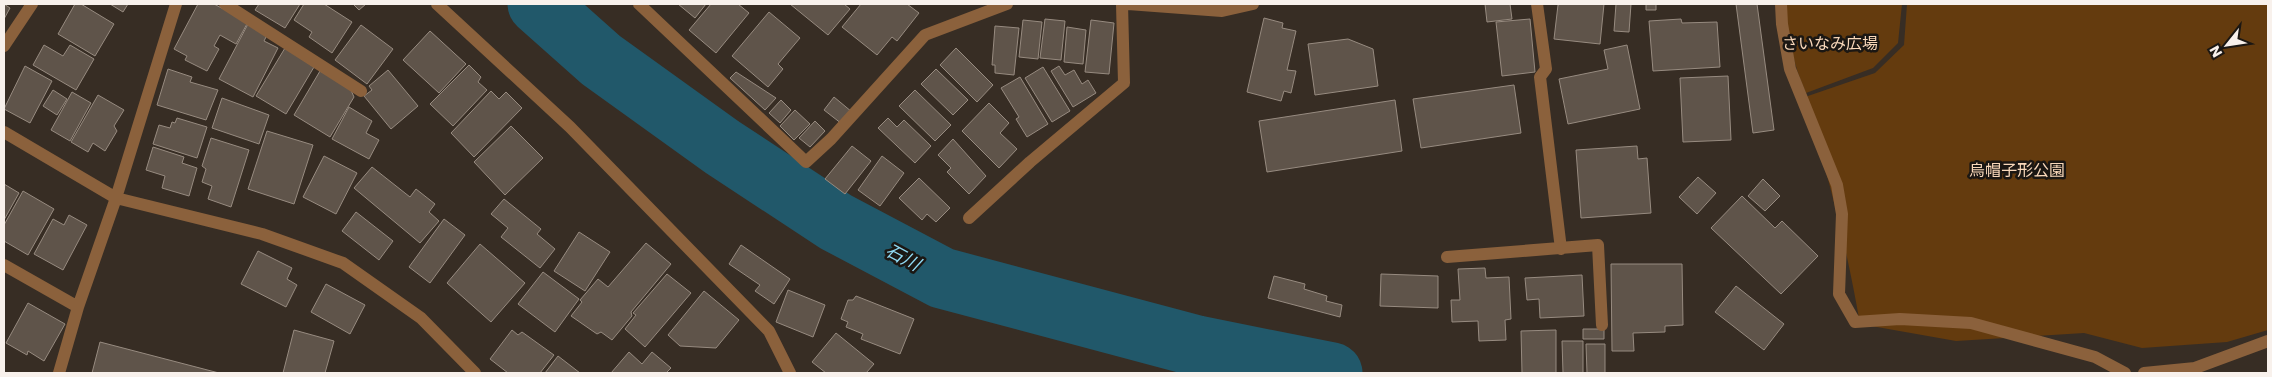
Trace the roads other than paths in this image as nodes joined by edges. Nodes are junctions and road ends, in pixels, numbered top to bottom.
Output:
1 (32, 4) edge
2 (176, 4) edge
3 (225, 4) edge
4 (438, 4) edge
5 (639, 4) edge
6 (1007, 4) edge
7 (1122, 4) edge
8 (1128, 4) edge
9 (1253, 4) edge
10 (1537, 4) edge
11 (1781, 4) edge
12 (4, 46) edge
13 (361, 91) dead end
14 (4, 132) edge
15 (116, 198) junction
16 (969, 218) dead end
17 (1561, 248) junction
18 (1447, 257) dead end
19 (4, 264) edge
20 (78, 307) junction
21 (1602, 325) dead end
22 (2266, 344) edge
23 (2108, 369) edge
24 (59, 373) edge
25 (475, 373) edge
26 (790, 373) edge
27 (2125, 373) edge
28 (2144, 373) edge

1 - 12 street
2 - 15 street
3 - 13 street
4 - 26 street
5 - 6 street
7 - 16 street
8 - 9 street
10 - 17 street
11 - 23 street
14 - 15 street
15 - 20 street
15 - 25 street
17 - 18 street
17 - 21 street
19 - 20 street
20 - 24 street
22 - 28 street
23 - 27 street

